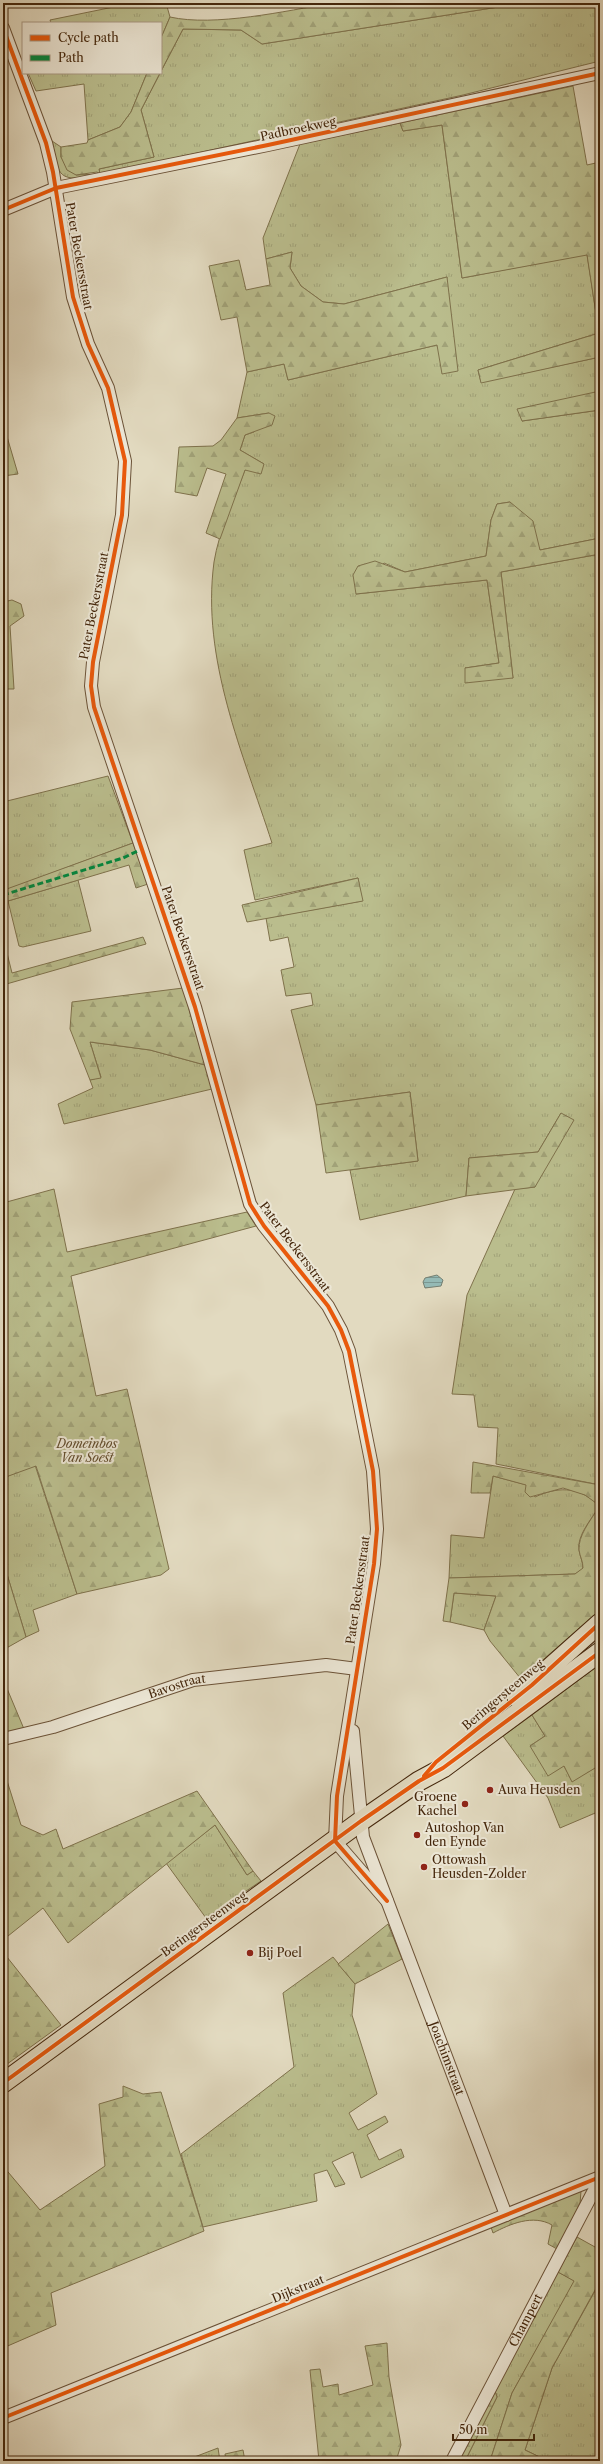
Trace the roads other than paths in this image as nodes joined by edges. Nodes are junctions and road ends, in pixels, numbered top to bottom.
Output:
1 (3, 28) edge
2 (600, 73) edge
3 (56, 188) junction
4 (3, 210) edge
5 (600, 1623) edge
6 (600, 1652) edge
7 (357, 1669) junction
8 (352, 1713) junction
9 (3, 1739) edge
10 (419, 1782) junction
11 (361, 1821) junction
12 (335, 1841) junction
13 (387, 1900) junction
14 (3, 2083) edge
15 (600, 2178) edge
16 (506, 2215) junction
17 (3, 2418) edge
18 (452, 2461) edge

1 - 3 street, Pater Beckersstraat
2 - 3 street, Padbroekweg
3 - 4 street, Padbroekweg
3 - 7 street, Pater Beckersstraat
5 - 10 main road, Beringersteenweg
6 - 10 main road, Beringersteenweg
7 - 8 street, Pater Beckersstraat
7 - 9 street, Bavostraat
8 - 11 street, Pater Beckersstraat
8 - 12 street, Pater Beckersstraat
10 - 11 main road, Beringersteenweg
11 - 12 main road, Beringersteenweg
11 - 13 street, Joachimstraat
12 - 13 street, Joachimstraat
12 - 14 main road, Beringersteenweg
13 - 16 street, Joachimstraat
15 - 16 street, Dijkstraat
15 - 18 street, Champert
16 - 17 street, Dijkstraat

